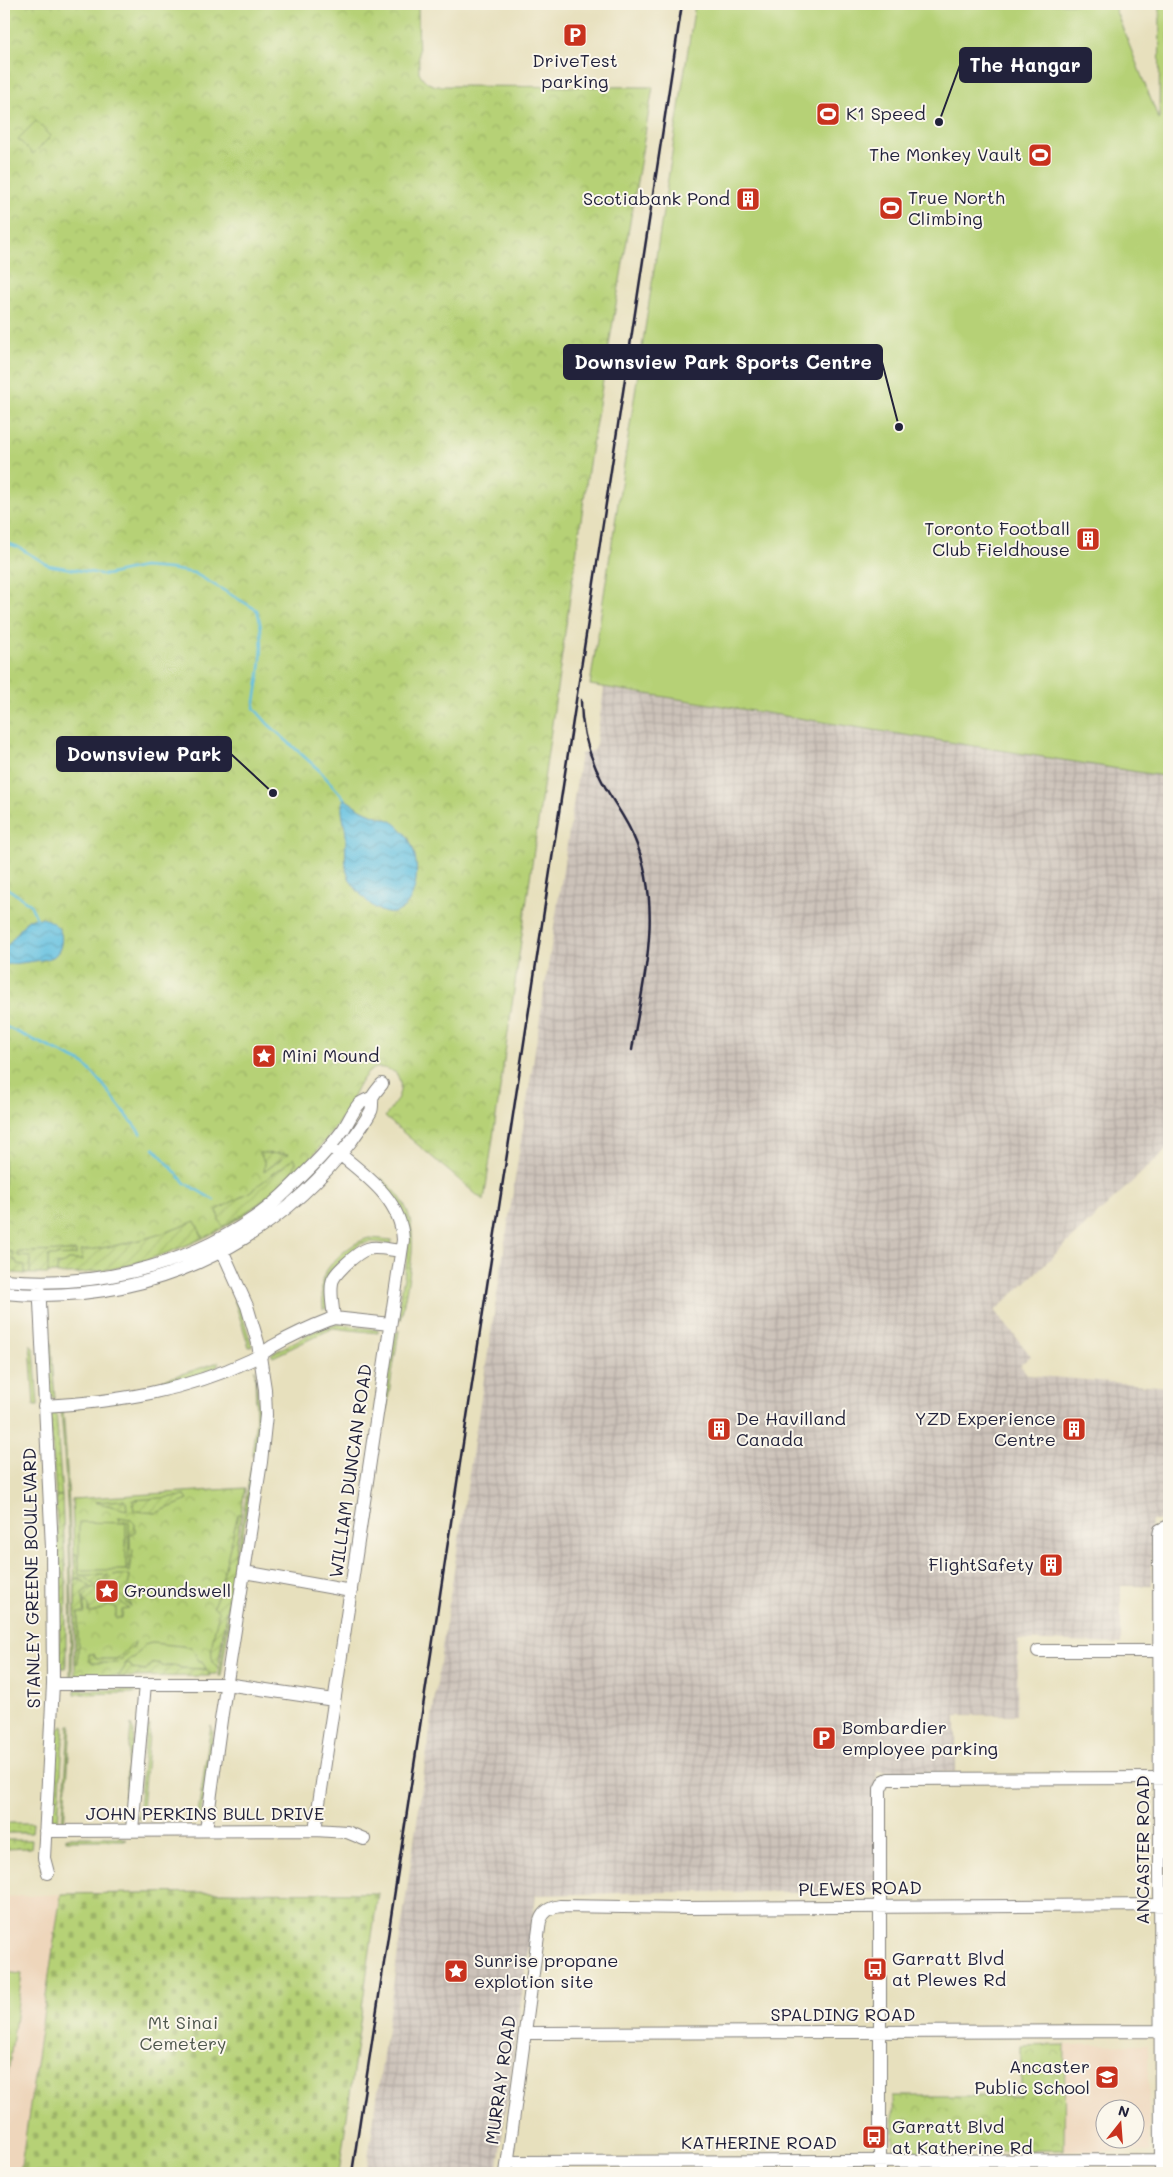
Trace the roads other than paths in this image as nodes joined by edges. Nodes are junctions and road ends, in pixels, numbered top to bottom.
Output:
1 (382, 1084) dead end
2 (373, 1097) junction
3 (330, 1146) junction
4 (340, 1154) junction
5 (221, 1246) junction
6 (401, 1251) junction
7 (4, 1280) edge
8 (39, 1282) junction
9 (4, 1293) edge
10 (38, 1296) junction
11 (334, 1318) junction
12 (390, 1324) junction
13 (260, 1355) junction
14 (44, 1406) junction
15 (1166, 1526) edge
16 (244, 1572) junction
17 (351, 1591) junction
18 (1038, 1651) dead end
19 (1164, 1651) edge
20 (53, 1684) junction
21 (145, 1684) junction
22 (226, 1684) junction
23 (334, 1700) junction
24 (1164, 1778) edge
25 (132, 1830) junction
26 (206, 1830) junction
27 (315, 1830) junction
28 (45, 1831) junction
29 (364, 1839) dead end
30 (48, 1873) dead end
31 (1165, 1905) edge
32 (880, 1906) junction
33 (551, 1908) joint
34 (1161, 2031) junction
35 (526, 2033) junction
36 (881, 2033) junction
37 (880, 2160) junction
38 (1161, 2160) junction
39 (507, 2167) edge
40 (880, 2173) edge
41 (1161, 2173) edge

1 - 2 street
2 - 3 street
2 - 4 street
3 - 4 street, WILLIAM DUNCAN ROAD
3 - 5 street
4 - 5 street
4 - 6 street, WILLIAM DUNCAN ROAD
5 - 8 street
5 - 10 street
5 - 13 street
6 - 11 street
6 - 12 street, WILLIAM DUNCAN ROAD
7 - 8 street
8 - 10 street, STANLEY GREENE BOULEVARD
9 - 10 street
10 - 14 street, STANLEY GREENE BOULEVARD
11 - 12 street
11 - 13 street
12 - 17 street, WILLIAM DUNCAN ROAD
13 - 14 street
13 - 16 street
14 - 20 street, STANLEY GREENE BOULEVARD
15 - 19 street, ANCASTER ROAD
16 - 17 street
16 - 22 street
17 - 23 street, WILLIAM DUNCAN ROAD
18 - 19 street
19 - 24 street, ANCASTER ROAD
20 - 21 street
20 - 28 street, STANLEY GREENE BOULEVARD
21 - 22 street
21 - 25 street
22 - 23 street
22 - 26 street
23 - 27 street, WILLIAM DUNCAN ROAD
24 - 31 street, ANCASTER ROAD
24 - 32 street
25 - 26 street, JOHN PERKINS BULL DRIVE
25 - 28 street, JOHN PERKINS BULL DRIVE
26 - 27 street, JOHN PERKINS BULL DRIVE
27 - 29 street, JOHN PERKINS BULL DRIVE
28 - 30 street, STANLEY GREENE BOULEVARD
31 - 32 street, PLEWES ROAD
31 - 34 street, ANCASTER ROAD
32 - 33 street, PLEWES ROAD
32 - 36 street
33 - 35 street, MURRAY ROAD
34 - 36 street, SPALDING ROAD
34 - 38 street, ANCASTER ROAD
35 - 36 street, SPALDING ROAD
35 - 39 street, MURRAY ROAD
36 - 37 street
37 - 38 street, KATHERINE ROAD
37 - 39 street, KATHERINE ROAD
37 - 40 street
38 - 41 street, ANCASTER ROAD

